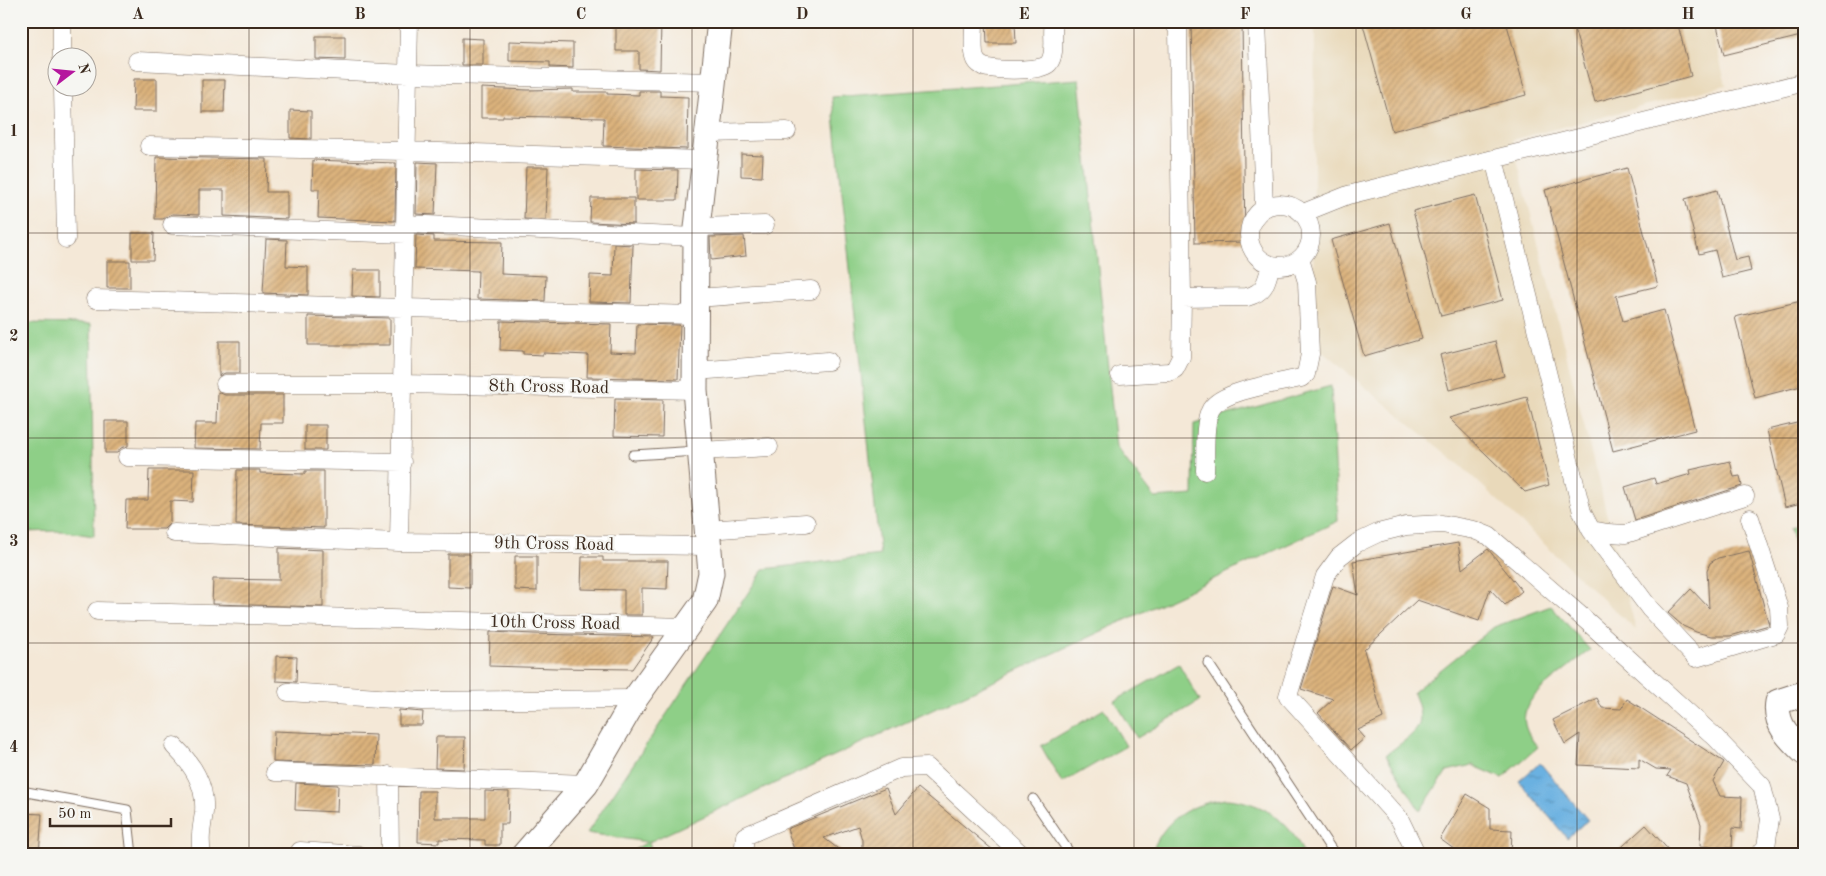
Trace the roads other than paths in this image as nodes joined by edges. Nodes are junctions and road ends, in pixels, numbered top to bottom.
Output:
1 (62, 21) edge
2 (409, 21) edge
3 (720, 21) edge
4 (974, 21) edge
5 (1054, 21) edge
6 (1172, 21) edge
7 (1257, 21) edge
8 (62, 48) edge
9 (137, 61) dead end
10 (408, 74) junction
11 (713, 82) junction
12 (1805, 82) edge
13 (63, 98) edge
14 (786, 131) dead end
15 (707, 134) junction
16 (149, 146) dead end
17 (406, 151) junction
18 (1494, 159) junction
19 (704, 160) junction
20 (1264, 207) junction
21 (1303, 213) junction
22 (172, 225) dead end
23 (765, 225) dead end
24 (405, 229) junction
25 (696, 232) junction
26 (66, 239) dead end
27 (1300, 259) junction
28 (1271, 265) junction
29 (811, 290) dead end
30 (95, 298) dead end
31 (1182, 298) junction
32 (696, 306) junction
33 (404, 308) junction
34 (828, 361) dead end
35 (1120, 375) dead end
36 (695, 381) junction
37 (225, 384) dead end
38 (402, 384) junction
39 (769, 447) dead end
40 (701, 451) junction
41 (633, 455) dead end
42 (127, 458) dead end
43 (402, 462) junction
44 (1205, 471) dead end
45 (1745, 496) dead end
46 (1750, 518) dead end
47 (806, 523) dead end
48 (1592, 530) junction
49 (174, 532) dead end
50 (708, 538) junction
51 (400, 542) junction
52 (97, 611) dead end
53 (686, 627) junction
54 (1208, 663) dead end
55 (288, 692) dead end
56 (1805, 692) edge
57 (635, 699) junction
58 (174, 746) dead end
59 (1805, 753) edge
60 (275, 772) dead end
61 (389, 775) junction
62 (586, 784) junction
63 (21, 791) edge
64 (1033, 799) dead end
65 (300, 850) dead end
66 (132, 855) edge
67 (202, 855) edge
68 (359, 855) edge
69 (390, 855) edge
70 (524, 855) edge
71 (743, 855) edge
72 (1022, 855) edge
73 (1071, 855) edge
74 (1335, 855) edge
75 (1417, 855) edge
76 (1759, 855) edge

1 - 8 street
2 - 10 street
3 - 11 street
4 - 5 street
6 - 31 street
7 - 20 street
9 - 10 street
10 - 11 street
10 - 17 street
11 - 15 street
12 - 18 street
13 - 26 street
14 - 15 street
15 - 19 street
16 - 17 street
17 - 19 street
17 - 24 street
18 - 21 street
18 - 48 street
19 - 25 street
20 - 21 street
20 - 28 street
21 - 27 street
22 - 24 street
23 - 25 street
24 - 25 street
24 - 33 street
25 - 32 street
27 - 28 street
27 - 44 street
28 - 31 street
29 - 32 street
30 - 33 street
31 - 35 street
32 - 33 street
32 - 36 street
33 - 38 street
34 - 36 street, 8th Cross Road
36 - 38 street, 8th Cross Road
36 - 40 street
37 - 38 street, 8th Cross Road
38 - 43 street
39 - 40 street
40 - 41 lane
40 - 50 street
42 - 43 street
43 - 51 street
45 - 48 street
46 - 48 street
47 - 50 street, 9th Cross Road
49 - 51 street, 9th Cross Road
50 - 51 street, 9th Cross Road
50 - 53 street
52 - 53 street, 10th Cross Road
53 - 57 street
54 - 74 lane
55 - 57 street
56 - 59 street
57 - 62 street
58 - 67 street
60 - 61 street
61 - 62 street
61 - 69 street
62 - 70 street
63 - 66 lane
64 - 73 lane
65 - 68 street
71 - 72 street
75 - 76 street

